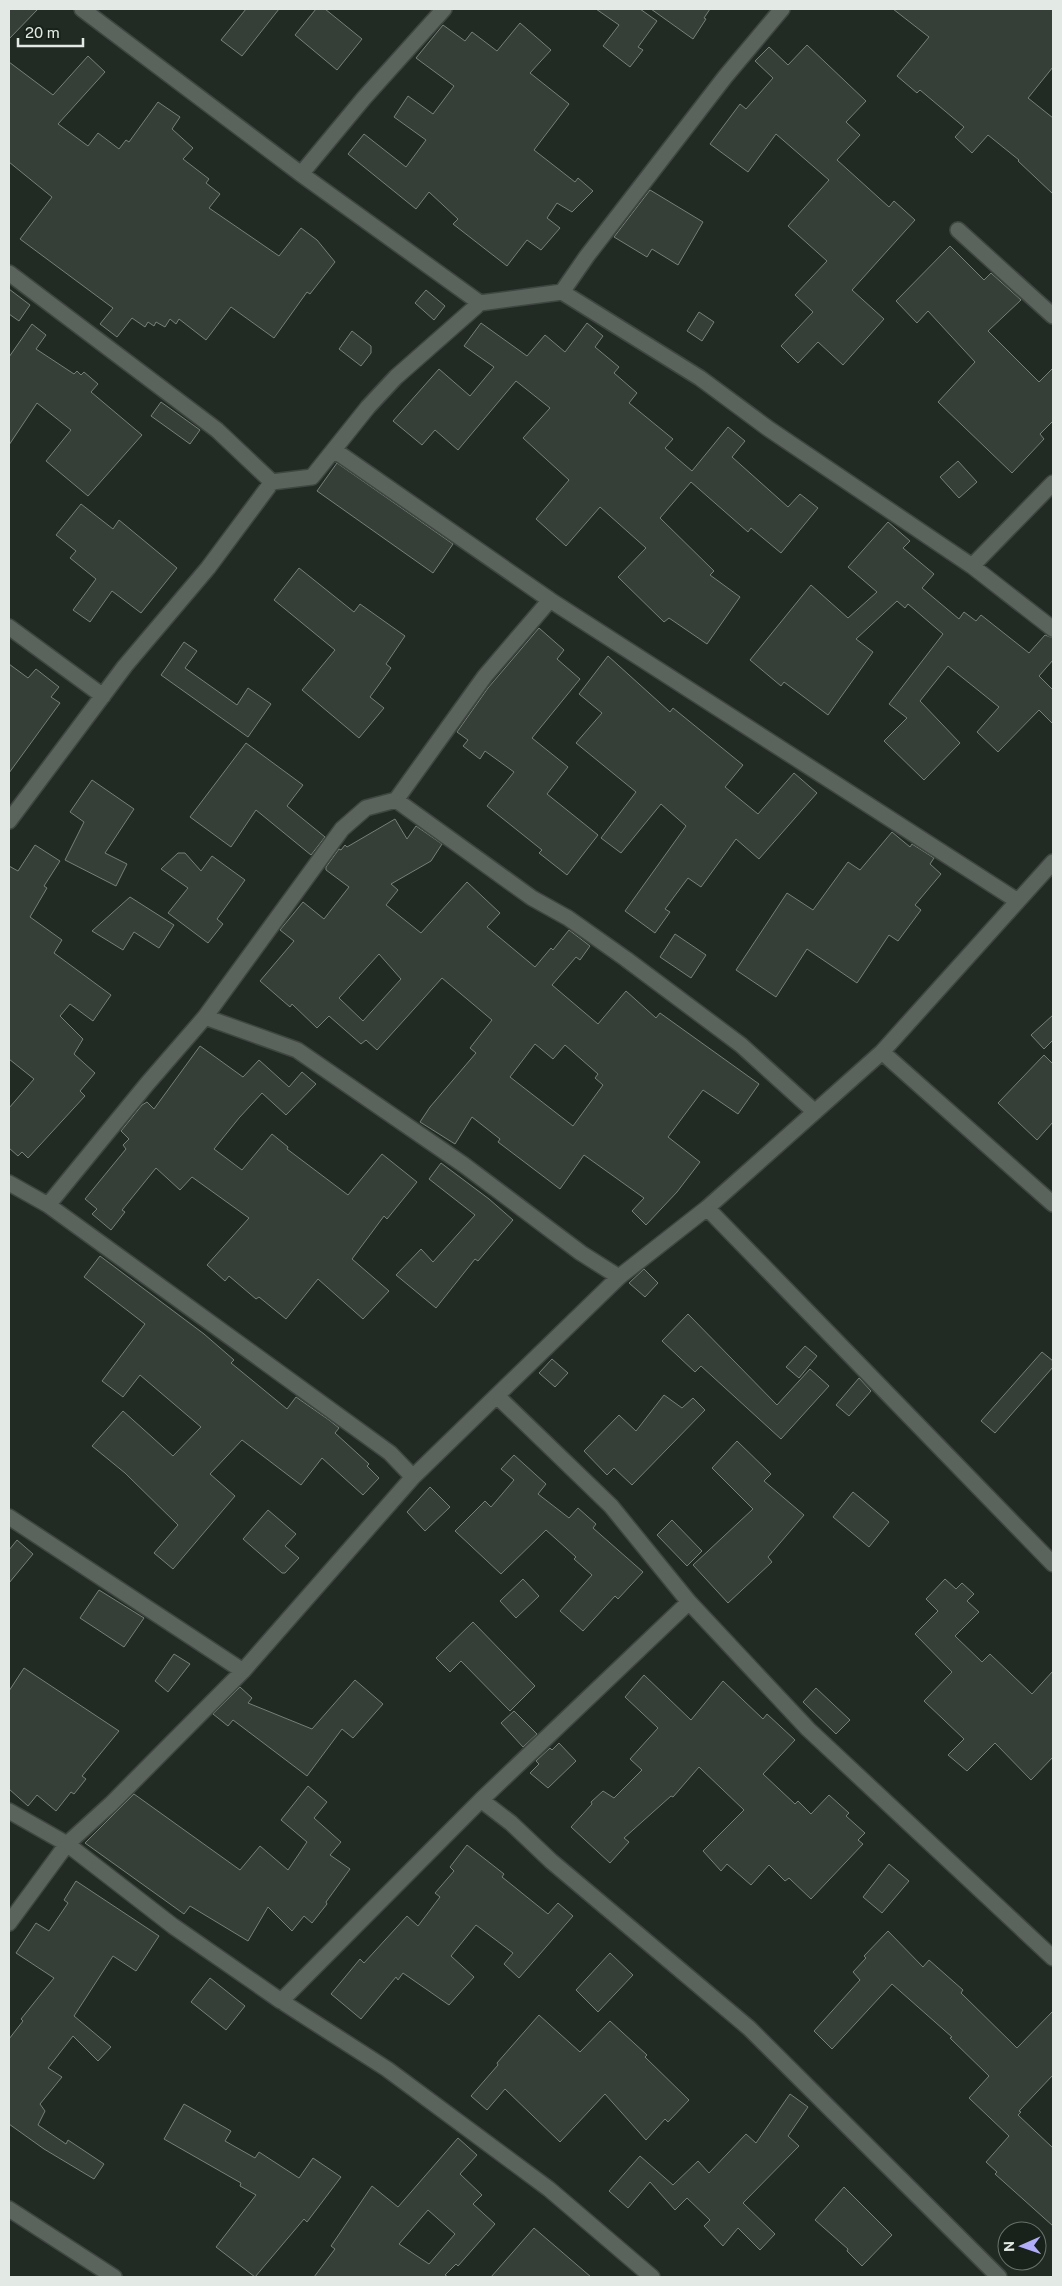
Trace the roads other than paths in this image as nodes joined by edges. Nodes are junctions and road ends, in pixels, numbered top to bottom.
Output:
1 (444, 9) edge
2 (782, 9) edge
3 (90, 11) edge
4 (301, 174) junction
5 (958, 230) dead end
6 (9, 273) edge
7 (562, 292) junction
8 (480, 303) junction
9 (1053, 316) edge
10 (334, 450) junction
11 (272, 482) junction
12 (1053, 483) edge
13 (972, 566) junction
14 (550, 600) junction
15 (9, 627) edge
16 (1053, 629) edge
17 (103, 696) junction
18 (396, 800) junction
19 (9, 822) edge
20 (1053, 862) edge
21 (1016, 900) junction
22 (205, 1017) junction
23 (882, 1052) junction
24 (815, 1112) junction
25 (9, 1183) edge
26 (48, 1204) junction
27 (1053, 1204) edge
28 (708, 1208) junction
29 (619, 1277) junction
30 (497, 1396) junction
31 (413, 1477) junction
32 (9, 1517) edge
33 (1053, 1564) edge
34 (689, 1602) junction
35 (243, 1671) junction
36 (481, 1800) junction
37 (9, 1811) edge
38 (67, 1844) junction
39 (9, 1923) edge
40 (1053, 1958) edge
41 (281, 2001) junction
42 (9, 2209) edge
43 (114, 2277) edge
44 (652, 2277) edge
45 (999, 2277) edge

1 - 4 street
2 - 7 street
3 - 4 street
4 - 8 street
5 - 9 street
6 - 11 street
7 - 8 street
7 - 13 street
8 - 10 street
10 - 11 street
10 - 14 street
11 - 17 street
12 - 13 street
13 - 16 street
14 - 18 street
14 - 21 street
15 - 17 street
17 - 19 street
18 - 22 street
18 - 24 street
20 - 21 street
21 - 23 street
22 - 26 street
22 - 29 street
23 - 24 street
23 - 27 street
24 - 28 street
25 - 26 street
26 - 31 street
28 - 29 street
28 - 33 street
29 - 30 street
30 - 31 street
30 - 34 street
31 - 35 street
32 - 35 street
34 - 36 street
34 - 40 street
35 - 38 street
36 - 41 street
36 - 45 street
37 - 38 street
38 - 39 street
38 - 41 street
41 - 44 street
42 - 43 street

